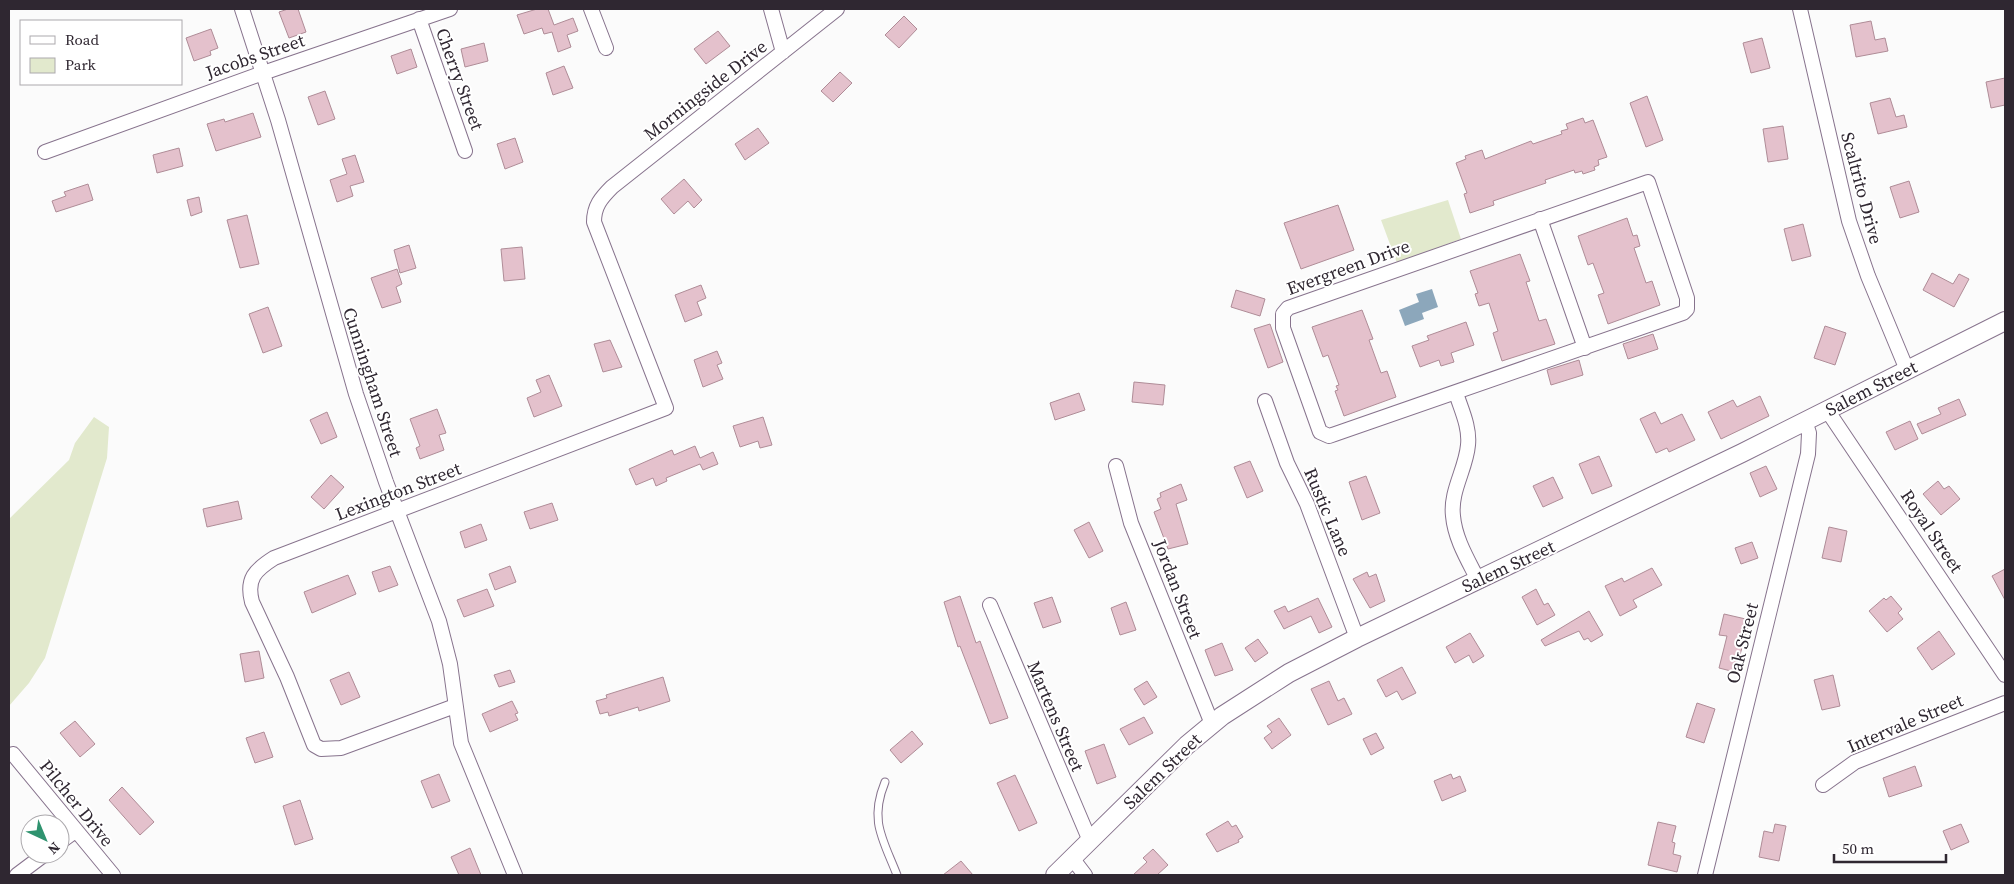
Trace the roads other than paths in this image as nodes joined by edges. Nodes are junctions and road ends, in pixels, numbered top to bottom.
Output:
1 (242, 9) edge
2 (450, 9) edge
3 (591, 9) edge
4 (771, 9) edge
5 (837, 9) edge
6 (1800, 9) edge
7 (419, 19) junction
8 (606, 48) dead end
9 (783, 52) junction
10 (263, 73) junction
11 (465, 150) dead end
12 (45, 152) dead end
13 (598, 202) joint
14 (1540, 219) junction
15 (2005, 321) edge
16 (1585, 348) junction
17 (1907, 370) junction
18 (1456, 393) junction
19 (1265, 401) dead end
20 (1827, 410) junction
21 (1805, 421) junction
22 (1116, 466) dead end
23 (397, 512) junction
24 (1478, 580) junction
25 (990, 605) dead end
26 (1357, 638) junction
27 (2005, 675) edge
28 (2005, 703) edge
29 (456, 706) junction
30 (1212, 724) junction
31 (13, 754) dead end
32 (885, 782) dead end
33 (1824, 785) dead end
34 (75, 831) junction
35 (70, 835) edge
36 (1090, 841) junction
37 (1072, 858) junction
38 (31, 864) edge
39 (16, 875) edge
40 (113, 875) edge
41 (515, 875) edge
42 (897, 875) edge
43 (1055, 875) edge
44 (1085, 875) edge
45 (1705, 875) edge

1 - 10 street, Cunningham Street
2 - 7 street, Jacobs Street
3 - 8 street
4 - 9 street
5 - 9 street, Morningside Drive
6 - 17 street, Scaltrito Drive
7 - 10 street, Jacobs Street
7 - 11 street, Cherry Street
9 - 13 street, Morningside Drive
10 - 12 street, Jacobs Street
10 - 23 street, Cunningham Street
13 - 23 street, Lexington Street
14 - 16 street
14 - 16 street, Evergreen Drive
14 - 18 street, Evergreen Drive
15 - 17 street, Salem Street
16 - 18 street, Evergreen Drive
17 - 20 street, Salem Street
18 - 24 street
19 - 26 street, Rustic Lane
20 - 21 street, Salem Street
20 - 27 street, Royal Street
21 - 24 street, Salem Street
21 - 45 street, Oak Street
22 - 30 street, Jordan Street
23 - 29 street, Cunningham Street
23 - 29 street, Lexington Street
24 - 26 street, Salem Street
25 - 36 street, Martens Street
26 - 30 street, Salem Street
28 - 33 street, Intervale Street
29 - 41 street, Cunningham Street
30 - 36 street, Salem Street
31 - 34 street, Pilcher Drive
32 - 42 lane
34 - 35 street
34 - 40 street, Pilcher Drive
36 - 37 street, Salem Street
37 - 43 street, Salem Street
37 - 44 street
38 - 39 street

